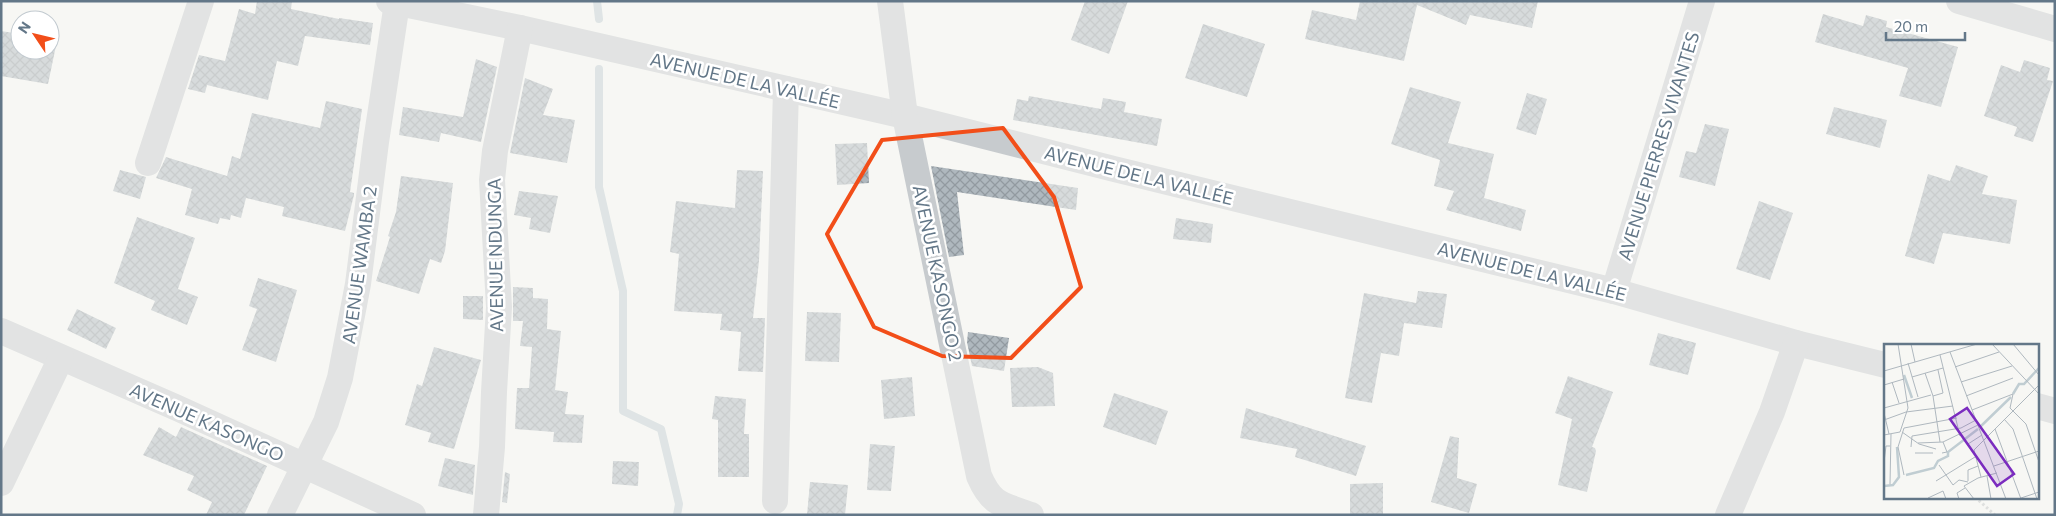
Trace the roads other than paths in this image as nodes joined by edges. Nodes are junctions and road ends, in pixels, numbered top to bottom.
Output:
1 (201, 1) edge
2 (890, 1) edge
3 (1702, 1) edge
4 (1959, 1) edge
5 (393, 2) edge
6 (520, 28) junction
7 (2055, 29) edge
8 (786, 89) junction
9 (905, 116) junction
10 (148, 164) dead end
11 (1614, 291) junction
12 (1, 331) edge
13 (1796, 344) junction
14 (60, 358) junction
15 (1884, 365) edge
16 (2038, 406) edge
17 (2055, 411) edge
18 (305, 466) junction
19 (1, 483) edge
20 (775, 501) dead end
21 (280, 515) edge
22 (413, 515) edge
23 (486, 515) edge
24 (1031, 515) edge
25 (1728, 515) edge

1 - 10 street
2 - 9 street, AVENUE KASONGO 2
3 - 11 street, AVENUE PIERRES VIVANTES
4 - 7 street
5 - 6 street, AVENUE DE LA VALLÉE
5 - 18 street, AVENUE WAMBA 2
6 - 8 street, AVENUE DE LA VALLÉE
6 - 23 street, AVENUE NDUNGA
8 - 9 street, AVENUE DE LA VALLÉE
8 - 20 street
9 - 11 street, AVENUE DE LA VALLÉE
9 - 24 street, AVENUE KASONGO 2
11 - 13 street, AVENUE DE LA VALLÉE
12 - 14 street, AVENUE KASONGO
13 - 15 street, AVENUE DE LA VALLÉE
13 - 25 street
14 - 18 street, AVENUE KASONGO
14 - 19 street
16 - 17 street
18 - 21 street, AVENUE WAMBA 2
18 - 22 street, AVENUE KASONGO

